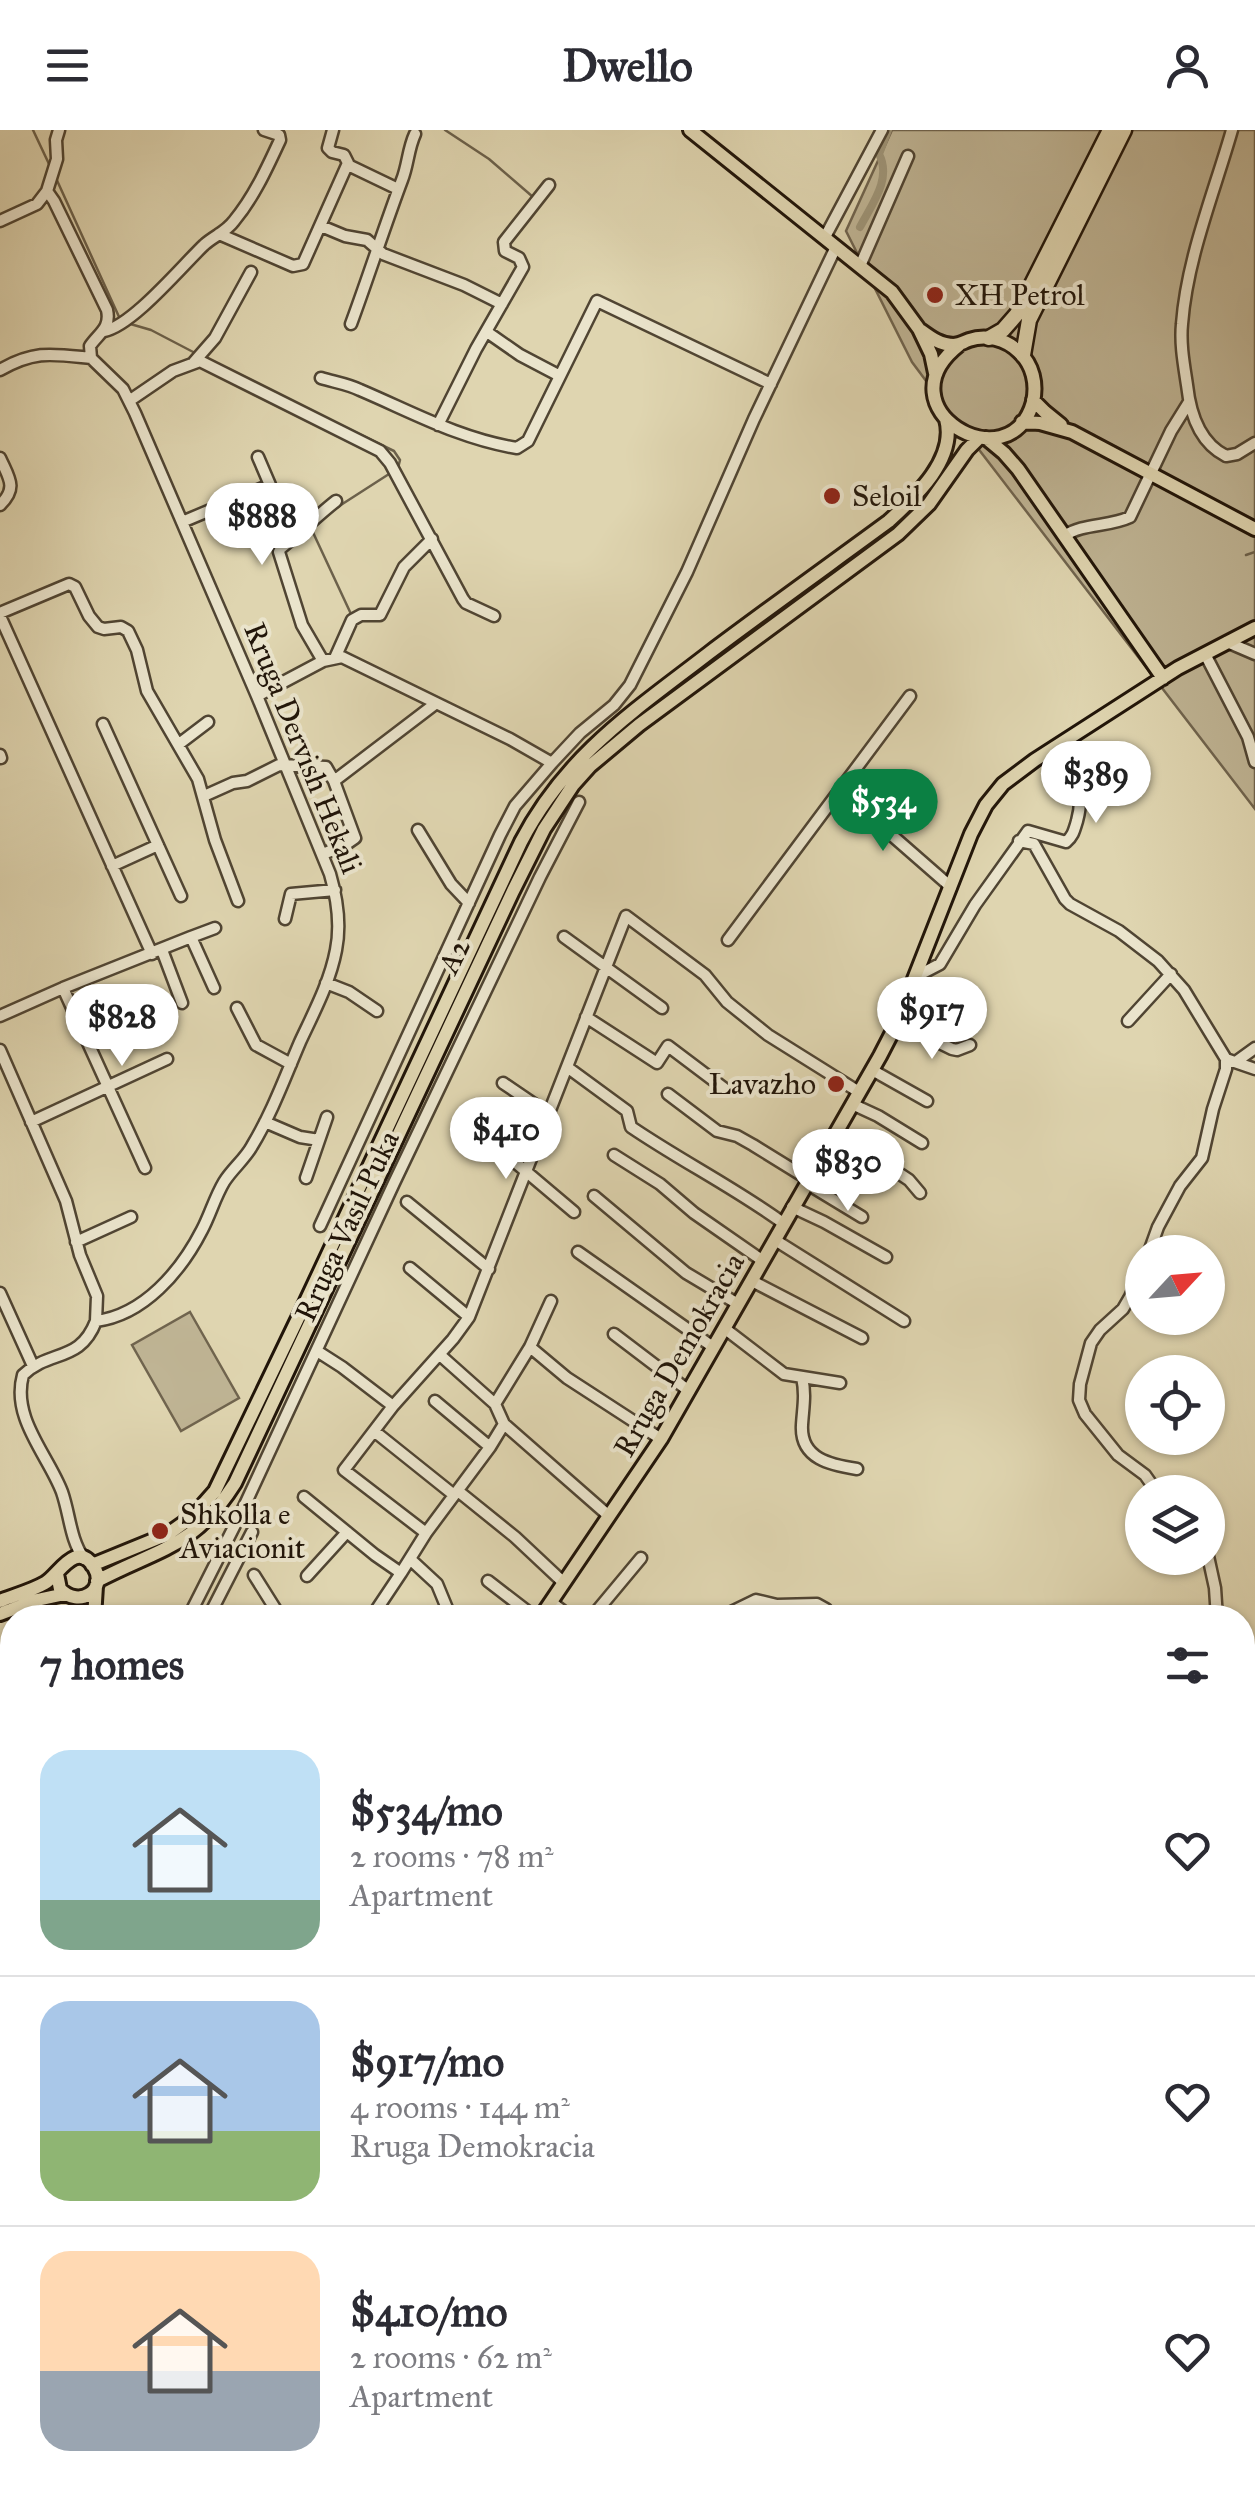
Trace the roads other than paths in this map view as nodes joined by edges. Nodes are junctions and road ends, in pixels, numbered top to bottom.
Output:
1 (60, 130) edge
2 (264, 130) edge
3 (333, 130) edge
4 (690, 130) edge
5 (882, 130) edge
6 (1110, 130) edge
7 (1124, 130) edge
8 (1232, 130) edge
9 (414, 134) dead end
10 (908, 156) dead end
11 (348, 165) junction
12 (549, 185) dead end
13 (398, 190) junction
14 (47, 191) junction
15 (0, 221) edge
16 (321, 226) junction
17 (219, 234) junction
18 (831, 242) junction
19 (376, 248) junction
20 (860, 266) junction
21 (251, 272) dead end
22 (502, 304) junction
23 (352, 324) dead end
24 (919, 329) junction
25 (104, 331) junction
26 (487, 332) junction
27 (989, 338) junction
28 (959, 344) junction
29 (1023, 355) junction
30 (199, 357) junction
31 (91, 358) junction
32 (0, 370) edge
33 (560, 376) junction
34 (936, 377) junction
35 (322, 378) dead end
36 (771, 384) junction
37 (1033, 400) junction
38 (129, 401) junction
39 (1189, 402) junction
40 (946, 420) junction
41 (1022, 422) junction
42 (438, 425) junction
43 (1009, 432) junction
44 (1072, 432) junction
45 (983, 438) junction
46 (1255, 442) edge
47 (258, 456) dead end
48 (0, 458) edge
49 (1018, 470) junction
50 (1151, 474) junction
51 (336, 502) dead end
52 (0, 505) edge
53 (182, 522) junction
54 (1255, 529) edge
55 (1064, 536) junction
56 (432, 539) junction
57 (0, 614) edge
58 (494, 616) dead end
59 (1255, 628) edge
60 (1227, 642) junction
61 (1205, 654) junction
62 (1255, 654) edge
63 (336, 658) junction
64 (323, 661) junction
65 (1162, 678) junction
66 (257, 696) junction
67 (910, 696) dead end
68 (435, 704) junction
69 (208, 722) dead end
70 (104, 724) dead end
71 (179, 744) junction
72 (1058, 745) junction
73 (552, 762) junction
74 (1255, 762) edge
75 (286, 764) junction
76 (334, 781) junction
77 (840, 790) junction
78 (204, 796) junction
79 (579, 802) dead end
80 (418, 830) dead end
81 (1038, 839) junction
82 (158, 845) junction
83 (323, 854) junction
84 (112, 866) junction
85 (951, 887) junction
86 (334, 890) junction
87 (181, 896) dead end
88 (238, 901) dead end
89 (469, 903) junction
90 (285, 920) dead end
91 (215, 928) dead end
92 (191, 938) junction
93 (564, 938) dead end
94 (728, 940) dead end
95 (157, 952) junction
96 (606, 967) junction
97 (1171, 974) junction
98 (916, 976) junction
99 (326, 983) junction
100 (62, 988) junction
101 (214, 988) dead end
102 (182, 1003) dead end
103 (237, 1008) dead end
104 (662, 1008) dead end
105 (137, 1011) dead end
106 (377, 1011) dead end
107 (0, 1016) edge
108 (586, 1016) junction
109 (897, 1022) junction
110 (1128, 1022) dead end
111 (84, 1036) junction
112 (970, 1044) dead end
113 (1255, 1048) edge
114 (0, 1050) edge
115 (168, 1059) dead end
116 (1232, 1060) junction
117 (291, 1064) junction
118 (568, 1068) junction
119 (1255, 1069) edge
120 (872, 1070) junction
121 (503, 1083) dead end
122 (108, 1087) junction
123 (725, 1088) dead end
124 (668, 1094) dead end
125 (855, 1098) junction
126 (926, 1100) dead end
127 (550, 1115) junction
128 (327, 1117) dead end
129 (465, 1120) dead end
130 (32, 1122) junction
131 (265, 1122) junction
132 (833, 1137) junction
133 (319, 1140) junction
134 (922, 1144) dead end
135 (614, 1156) dead end
136 (145, 1168) dead end
137 (527, 1173) junction
138 (306, 1178) dead end
139 (807, 1181) junction
140 (920, 1193) dead end
141 (594, 1196) dead end
142 (408, 1202) dead end
143 (792, 1207) junction
144 (574, 1212) dead end
145 (131, 1217) dead end
146 (862, 1217) dead end
147 (783, 1223) junction
148 (320, 1226) dead end
149 (1157, 1235) edge
150 (774, 1240) junction
151 (76, 1242) junction
152 (578, 1252) dead end
153 (886, 1257) dead end
154 (763, 1261) junction
155 (410, 1268) dead end
156 (490, 1269) junction
157 (752, 1281) junction
158 (0, 1293) edge
159 (551, 1301) dead end
160 (738, 1304) junction
161 (1125, 1305) edge
162 (469, 1317) junction
163 (96, 1321) junction
164 (904, 1321) dead end
165 (724, 1328) junction
166 (614, 1334) dead end
167 (862, 1338) dead end
168 (530, 1347) junction
169 (713, 1347) junction
170 (440, 1354) junction
171 (324, 1355) junction
172 (33, 1366) junction
173 (802, 1377) junction
174 (840, 1383) dead end
175 (688, 1391) junction
176 (435, 1401) dead end
177 (496, 1404) junction
178 (393, 1406) junction
179 (504, 1424) junction
180 (374, 1431) junction
181 (662, 1439) junction
182 (490, 1447) junction
183 (857, 1469) dead end
184 (1145, 1475) edge
185 (456, 1493) junction
186 (304, 1496) dead end
187 (609, 1516) junction
188 (252, 1532) dead end
189 (348, 1532) junction
190 (72, 1533) junction
191 (426, 1533) junction
192 (641, 1558) dead end
193 (410, 1559) junction
194 (66, 1561) junction
195 (88, 1562) junction
196 (401, 1573) junction
197 (57, 1574) junction
198 (254, 1575) dead end
199 (1212, 1575) edge
200 (308, 1576) dead end
201 (488, 1581) dead end
202 (564, 1582) junction
203 (97, 1583) junction
204 (68, 1596) junction
205 (0, 1601) edge
206 (552, 1602) junction
207 (24, 1605) edge
208 (78, 1605) edge
209 (94, 1605) edge
210 (194, 1605) edge
211 (215, 1605) edge
212 (273, 1605) edge
213 (380, 1605) edge
214 (446, 1605) edge
215 (520, 1605) edge
216 (549, 1605) edge
217 (556, 1605) edge
218 (602, 1605) edge
219 (746, 1605) edge
220 (777, 1605) edge
221 (777, 1605) edge
222 (819, 1605) edge
223 (1216, 1605) edge

1 - 14 street
2 - 17 street
3 - 11 street
4 - 18 main road
5 - 18 street
6 - 27 highway
7 - 29 highway
8 - 39 street
9 - 13 street
10 - 20 street
11 - 13 street
11 - 16 street
12 - 22 street
13 - 19 street
14 - 15 street
14 - 25 street
16 - 17 street
16 - 19 street
17 - 25 street
18 - 20 main road
18 - 36 street
19 - 22 street
19 - 23 street
20 - 24 main road
21 - 30 street
22 - 26 street
24 - 28 main road
24 - 34 main road
25 - 31 street
26 - 33 street
26 - 42 street
27 - 28 main road
27 - 29 main road
28 - 34 main road
29 - 37 main road
30 - 38 street
30 - 56 street
31 - 32 street
31 - 38 street, Rruga Dervish Hekali
33 - 36 street
33 - 42 street
34 - 40 main road
35 - 42 street
36 - 73 street
37 - 41 main road
37 - 44 main road
38 - 53 street, Rruga Dervish Hekali
39 - 46 street
39 - 50 street
40 - 45 main road
40 - 195 main road, A2
41 - 43 main road
41 - 44 main road
43 - 45 main road
43 - 49 main road
44 - 50 main road
45 - 49 main road
45 - 203 main road, A2
47 - 53 street
48 - 52 street
49 - 55 main road
50 - 54 main road
50 - 55 street
51 - 64 street
53 - 66 street, Rruga Dervish Hekali
55 - 65 main road
56 - 58 street
56 - 63 street
57 - 71 street
57 - 84 street
59 - 60 main road, Rruga Demokracia
60 - 61 main road, Rruga Demokracia
60 - 62 street
61 - 65 main road, Rruga Demokracia
61 - 74 street
63 - 64 street
63 - 68 street
64 - 66 street
65 - 72 main road, Rruga Demokracia
66 - 75 street, Rruga Dervish Hekali
67 - 77 street
68 - 73 street
68 - 76 street
69 - 71 street
70 - 82 street
71 - 78 street
72 - 81 street
72 - 85 main road, Rruga Demokracia
73 - 89 street
75 - 76 street
75 - 78 street
75 - 83 street, Rruga Dervish Hekali
76 - 83 street
77 - 85 street
77 - 94 street
78 - 88 street
79 - 171 street, Rruga Vasil Puka
80 - 89 street
81 - 97 street
81 - 98 street
82 - 84 street
82 - 87 street
83 - 86 street, Rruga Dervish Hekali
84 - 95 street
85 - 98 main road, Rruga Demokracia
86 - 90 street
86 - 99 street, Rruga Dervish Hekali
89 - 148 street
91 - 92 street
92 - 95 street
92 - 101 street
93 - 96 street
95 - 100 street
95 - 102 street
96 - 104 street
96 - 108 street
96 - 125 street
97 - 110 street
97 - 116 street
98 - 109 main road, Rruga Demokracia
99 - 106 street
99 - 117 street, Rruga Dervish Hekali
100 - 107 street
100 - 111 street
103 - 117 street
105 - 111 street
108 - 118 street
108 - 123 street
109 - 112 street
109 - 120 main road, Rruga Demokracia
111 - 122 street
113 - 116 street
114 - 130 street
115 - 122 street
116 - 119 street
116 - 149 street
117 - 131 street, Rruga Dervish Hekali
118 - 127 street
118 - 147 street
120 - 125 main road, Rruga Demokracia
120 - 126 street
121 - 127 street
122 - 130 street
122 - 136 street
124 - 139 street
125 - 132 main road, Rruga Demokracia
125 - 134 street
127 - 137 street
128 - 133 street
129 - 137 street
130 - 151 street
131 - 133 street
131 - 163 street, Rruga Dervish Hekali
132 - 139 main road, Rruga Demokracia
132 - 140 street
133 - 138 street
135 - 154 street
137 - 144 street
137 - 156 street
139 - 143 main road, Rruga Demokracia
139 - 146 street
141 - 160 street
142 - 156 street
143 - 147 main road, Rruga Demokracia
143 - 153 street
145 - 151 street
147 - 150 main road, Rruga Demokracia
150 - 154 main road, Rruga Demokracia
150 - 164 street
151 - 163 street
152 - 169 street
154 - 157 main road, Rruga Demokracia
155 - 162 street
156 - 162 street
157 - 160 main road, Rruga Demokracia
157 - 167 street
158 - 172 street
159 - 168 street
160 - 165 main road, Rruga Demokracia
161 - 184 street
162 - 170 street
163 - 172 street, Rruga Dervish Hekali
165 - 169 main road, Rruga Demokracia
165 - 173 street
166 - 175 street
168 - 177 street
168 - 181 street
169 - 175 main road, Rruga Demokracia
170 - 177 street
170 - 178 street
171 - 178 street
171 - 210 street, Rruga Vasil Puka
172 - 190 street
173 - 174 street
173 - 183 street
175 - 181 main road, Rruga Demokracia
176 - 182 street
177 - 179 street
178 - 180 street
179 - 182 street
179 - 187 street
180 - 185 street
180 - 191 street
181 - 187 main road, Rruga Demokracia
182 - 185 street
185 - 191 street
185 - 202 street
186 - 189 street
187 - 202 main road, Rruga Demokracia
188 - 211 street
189 - 196 street
189 - 200 street
190 - 194 street
190 - 195 street
191 - 193 street
192 - 218 street
193 - 196 street
193 - 214 street
194 - 195 main road
194 - 197 main road
195 - 203 main road
196 - 213 street
197 - 204 main road
197 - 205 main road
198 - 212 street
199 - 223 street
201 - 215 street
202 - 206 main road, Rruga Demokracia
203 - 204 main road
203 - 209 main road
204 - 207 main road
204 - 208 main road
206 - 216 main road, Rruga Demokracia
206 - 217 street
219 - 220 street
221 - 222 street

